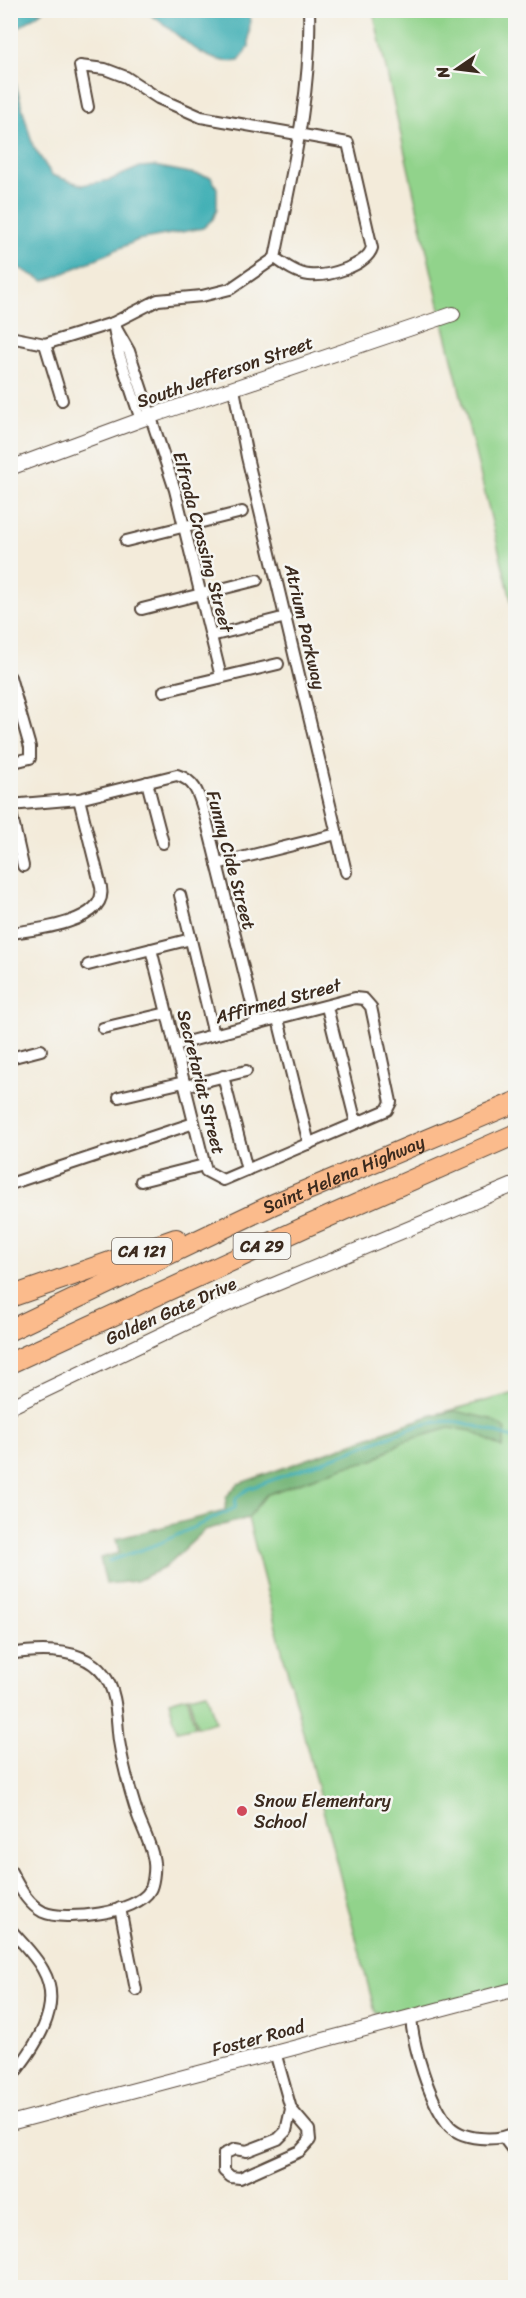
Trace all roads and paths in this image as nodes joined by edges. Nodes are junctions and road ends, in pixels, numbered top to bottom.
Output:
1 (309, 10) edge
2 (88, 107) dead end
3 (299, 137) junction
4 (275, 258) junction
5 (453, 314) dead end
6 (113, 323) junction
7 (10, 337) edge
8 (45, 344) junction
9 (234, 389) junction
10 (62, 400) dead end
11 (146, 418) junction
12 (10, 468) edge
13 (242, 513) dead end
14 (186, 526) junction
15 (126, 541) dead end
16 (257, 580) dead end
17 (201, 594) junction
18 (142, 609) dead end
19 (286, 618) junction
20 (211, 636) junction
21 (278, 664) dead end
22 (10, 677) edge
23 (221, 677) junction
24 (164, 692) dead end
25 (10, 763) edge
26 (147, 782) junction
27 (79, 799) junction
28 (10, 807) edge
29 (338, 834) junction
30 (13, 835) edge
31 (163, 843) dead end
32 (217, 864) junction
33 (23, 866) dead end
34 (346, 872) dead end
35 (180, 895) dead end
36 (10, 933) edge
37 (190, 939) junction
38 (151, 949) junction
39 (88, 965) dead end
40 (327, 1007) junction
41 (167, 1012) junction
42 (278, 1019) junction
43 (257, 1024) junction
44 (103, 1028) dead end
45 (214, 1035) junction
46 (175, 1045) junction
47 (41, 1050) dead end
48 (10, 1058) edge
49 (246, 1071) dead end
50 (224, 1076) junction
51 (184, 1084) junction
52 (119, 1097) dead end
53 (516, 1102) edge
54 (387, 1110) joint
55 (194, 1123) junction
56 (356, 1123) junction
57 (516, 1134) edge
58 (309, 1144) junction
59 (204, 1165) junction
60 (248, 1170) junction
61 (10, 1171) edge
62 (141, 1181) dead end
63 (13, 1184) edge
64 (516, 1184) edge
65 (274, 1204) junction
66 (268, 1244) junction
67 (10, 1297) edge
68 (10, 1330) edge
69 (10, 1363) edge
70 (10, 1374) edge
71 (10, 1407) edge
72 (10, 1654) edge
73 (10, 1870) edge
74 (120, 1908) junction
75 (10, 1929) edge
76 (136, 1989) dead end
77 (516, 1989) edge
78 (411, 2017) junction
79 (275, 2052) junction
80 (10, 2079) edge
81 (291, 2109) junction
82 (10, 2123) edge
83 (516, 2132) edge
84 (504, 2138) junction
85 (516, 2154) edge

1 - 3 street
2 - 3 street
3 - 4 street
3 - 4 street
4 - 6 street
5 - 9 street, South Jefferson Street
6 - 8 street
6 - 11 street, Elfrada Crossing Street
7 - 8 street
8 - 10 street
9 - 11 street, South Jefferson Street
9 - 19 street, Atrium Parkway
11 - 12 street, South Jefferson Street
11 - 14 street, Elfrada Crossing Street
13 - 14 street
14 - 15 street
14 - 17 street, Elfrada Crossing Street
16 - 17 street
17 - 18 street
17 - 20 street, Elfrada Crossing Street
19 - 20 street
19 - 29 street, Atrium Parkway
20 - 23 street, Elfrada Crossing Street
21 - 23 street
22 - 25 street
23 - 24 street
26 - 27 street, Funny Cide Street
26 - 31 street
26 - 32 street, Funny Cide Street
27 - 28 street, Funny Cide Street
27 - 36 street
28 - 30 street
29 - 32 street
29 - 34 street, Atrium Parkway
30 - 33 street
32 - 43 street, Funny Cide Street
35 - 37 street
37 - 38 street
37 - 45 street
38 - 39 street
38 - 41 street, Secretariat Street
40 - 42 street, Affirmed Street
40 - 54 street, Affirmed Street
40 - 56 street
41 - 44 street
41 - 46 street, Secretariat Street
42 - 43 street, Affirmed Street
42 - 58 street
43 - 45 street, Affirmed Street
45 - 46 street, Affirmed Street
46 - 51 street, Secretariat Street
47 - 48 street
49 - 50 street
50 - 51 street
50 - 60 street
51 - 52 street
51 - 55 street, Secretariat Street
53 - 65 highway, Saint Helena Highway / CA 29
54 - 56 street, Secretariat Street
55 - 59 street, Secretariat Street
55 - 63 street
56 - 58 street, Secretariat Street
57 - 66 highway, Saint Helena Highway / CA 29
58 - 60 street, Secretariat Street
59 - 60 street, Secretariat Street
59 - 62 street
61 - 63 street
64 - 71 street, Golden Gate Drive
65 - 67 highway, CA 121
65 - 68 highway, Saint Helena Highway / CA 29
66 - 69 highway, Saint Helena Highway / CA 29
66 - 70 highway
72 - 74 street
73 - 74 street
74 - 76 street
75 - 80 street
77 - 78 street, Foster Road
78 - 79 street, Foster Road
78 - 84 street
79 - 81 street
79 - 82 street, Foster Road
81 - 81 street
83 - 84 street
84 - 85 street

